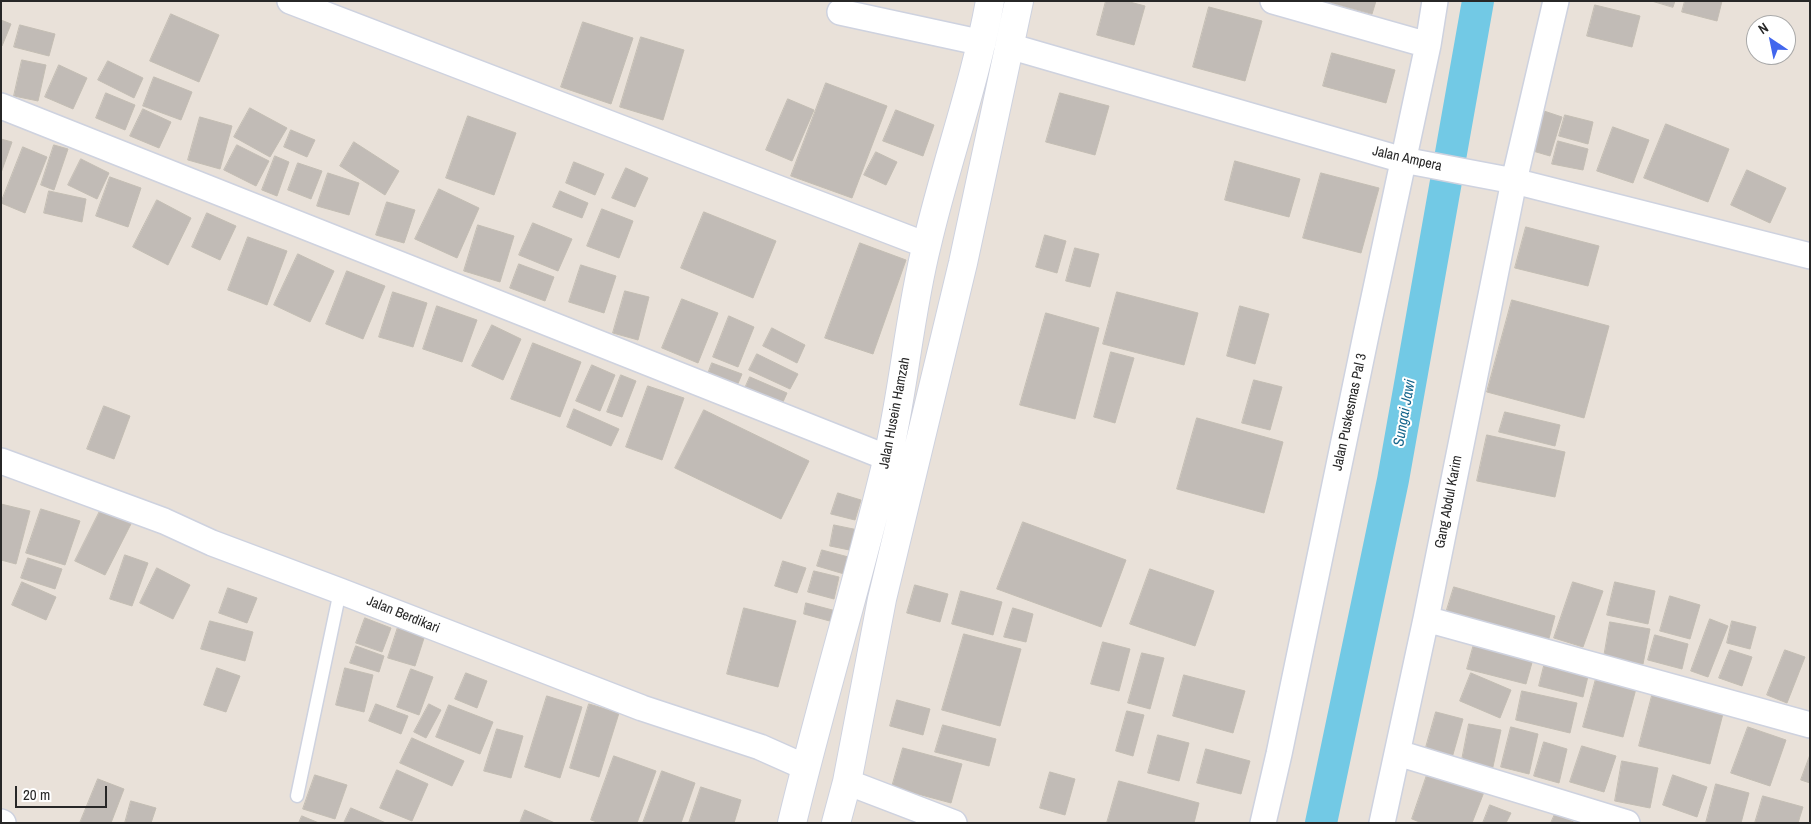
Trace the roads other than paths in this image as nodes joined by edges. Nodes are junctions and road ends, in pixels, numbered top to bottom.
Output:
1 (290, 1) edge
2 (990, 1) edge
3 (1019, 1) edge
4 (1273, 1) edge
5 (1435, 1) edge
6 (1556, 1) edge
7 (840, 12) dead end
8 (983, 43) junction
9 (1428, 45) junction
10 (1009, 46) junction
11 (1, 106) edge
12 (1403, 160) junction
13 (1502, 179) junction
14 (926, 245) junction
15 (1810, 256) edge
16 (888, 458) junction
17 (1, 461) edge
18 (340, 591) junction
19 (854, 591) junction
20 (882, 599) junction
21 (1426, 619) junction
22 (1810, 725) edge
23 (1398, 754) junction
24 (805, 767) junction
25 (847, 782) junction
26 (297, 796) dead end
27 (792, 823) edge
28 (836, 823) edge
29 (954, 823) edge
30 (1263, 823) edge
31 (1382, 823) edge
32 (1627, 823) edge

1 - 14 street
2 - 8 street, Jalan Husein Hamzah
3 - 10 street, Jalan Husein Hamzah
4 - 9 street
5 - 9 street, Jalan Puskesmas Pal 3
6 - 13 street, Gang Abdul Karim
7 - 8 street
8 - 14 street, Jalan Husein Hamzah
9 - 12 street, Jalan Puskesmas Pal 3
10 - 12 street, Jalan Ampera
10 - 20 street, Jalan Husein Hamzah
11 - 16 street
12 - 13 street, Jalan Ampera
12 - 30 street, Jalan Puskesmas Pal 3
13 - 15 street, Jalan Ampera
13 - 21 street, Gang Abdul Karim
14 - 16 street, Jalan Husein Hamzah
16 - 19 street, Jalan Husein Hamzah
17 - 18 street, Jalan Berdikari
18 - 24 street, Jalan Berdikari
18 - 26 lane
19 - 20 street
19 - 24 street, Jalan Husein Hamzah
20 - 25 street, Jalan Husein Hamzah
21 - 22 street
21 - 23 street, Gang Abdul Karim
23 - 31 street, Gang Abdul Karim
23 - 32 street
24 - 27 street, Jalan Husein Hamzah
25 - 28 street, Jalan Husein Hamzah
25 - 29 street

